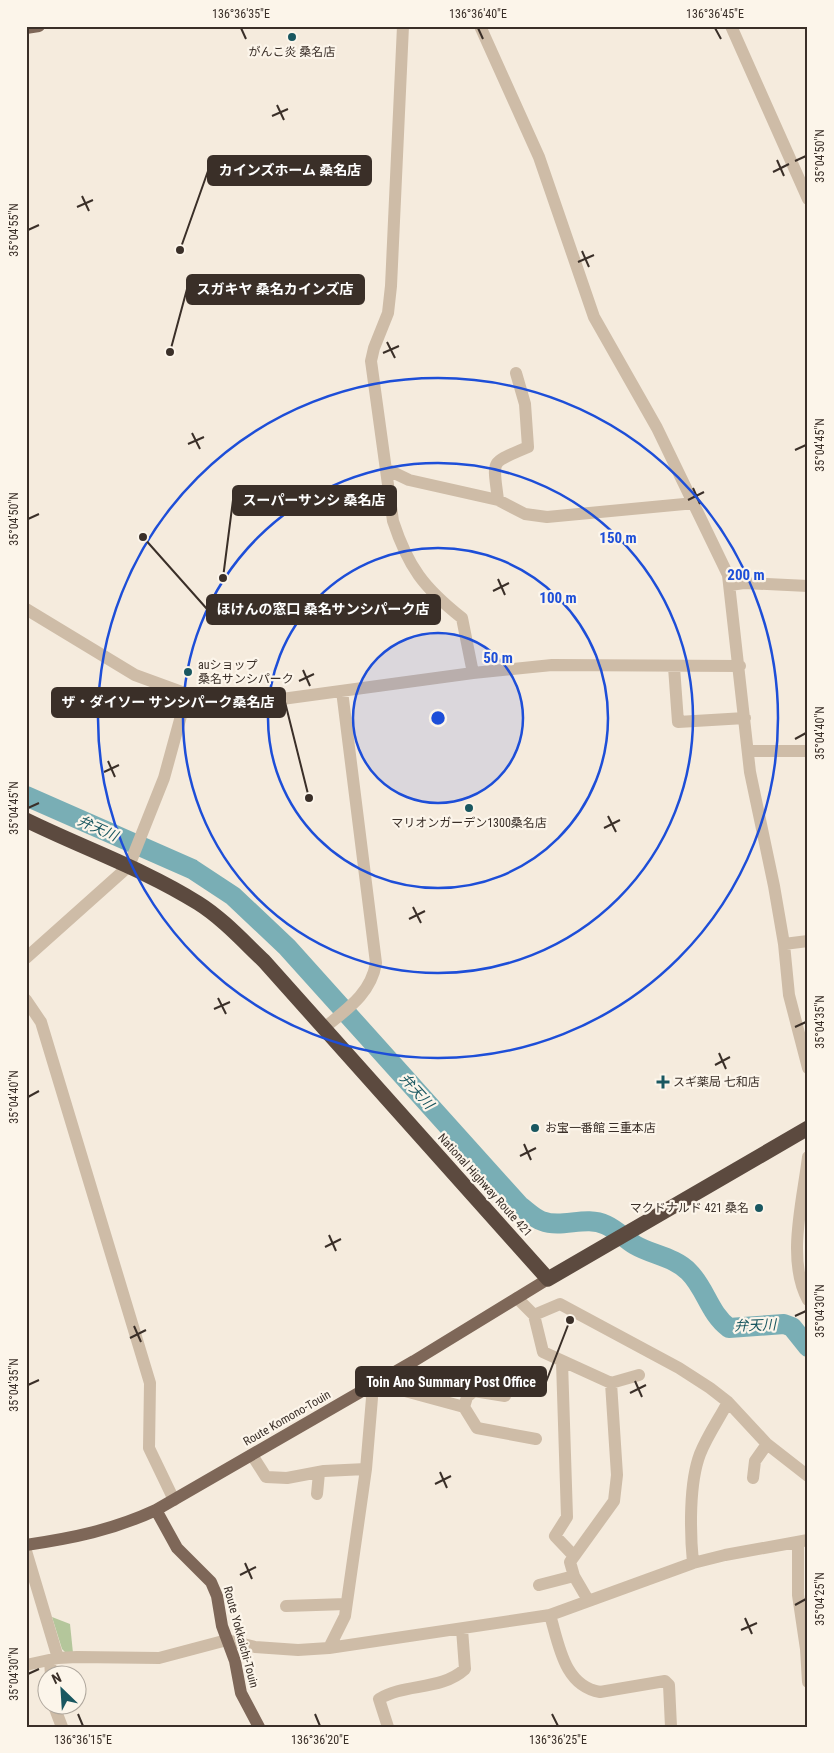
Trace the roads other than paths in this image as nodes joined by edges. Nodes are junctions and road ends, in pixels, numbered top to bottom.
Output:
1 (39, 26) edge
2 (403, 26) edge
3 (480, 26) edge
4 (731, 26) edge
5 (26, 28) edge
6 (808, 199) edge
7 (516, 373) dead end
8 (386, 469) junction
9 (498, 500) junction
10 (695, 503) junction
11 (730, 585) junction
12 (808, 586) edge
13 (26, 609) edge
14 (740, 666) junction
15 (674, 667) junction
16 (473, 673) junction
17 (342, 691) junction
18 (187, 694) junction
19 (745, 718) junction
20 (748, 751) junction
21 (808, 751) edge
22 (26, 820) edge
23 (131, 861) junction
24 (808, 941) edge
25 (784, 944) junction
26 (26, 958) edge
27 (26, 1000) edge
28 (324, 1028) junction
29 (808, 1068) edge
30 (808, 1128) edge
31 (808, 1157) edge
32 (548, 1279) junction
33 (806, 1294) edge
34 (517, 1298) junction
35 (534, 1315) junction
36 (562, 1362) junction
37 (395, 1372) junction
38 (639, 1375) dead end
39 (611, 1383) junction
40 (370, 1386) junction
41 (504, 1396) dead end
42 (728, 1402) junction
43 (464, 1407) junction
44 (536, 1438) dead end
45 (767, 1444) junction
46 (252, 1455) junction
47 (366, 1468) junction
48 (319, 1473) junction
49 (808, 1476) edge
50 (753, 1478) dead end
51 (317, 1494) dead end
52 (174, 1500) junction
53 (156, 1510) junction
54 (803, 1541) edge
55 (26, 1545) edge
56 (26, 1551) edge
57 (574, 1556) junction
58 (693, 1563) junction
59 (574, 1576) junction
60 (539, 1586) dead end
61 (588, 1600) junction
62 (346, 1604) junction
63 (286, 1606) dead end
64 (550, 1616) junction
65 (462, 1628) junction
66 (227, 1640) junction
67 (329, 1648) junction
68 (54, 1659) junction
69 (26, 1665) edge
70 (53, 1666) edge
71 (808, 1682) edge
72 (259, 1727) edge
73 (388, 1727) edge
74 (671, 1727) edge

1 - 5 main road
2 - 8 street
3 - 10 street
4 - 6 street
7 - 9 street
8 - 9 street
8 - 16 street
9 - 10 street
10 - 11 street
11 - 12 street
11 - 14 street
13 - 18 street
14 - 15 street
14 - 19 street
15 - 16 street
15 - 19 street
16 - 17 street
17 - 18 street
17 - 28 street
18 - 23 street
19 - 20 street
20 - 21 street
20 - 25 street
22 - 23 highway, National Highway Route 421
23 - 26 street
23 - 28 highway, National Highway Route 421
24 - 25 street
25 - 29 street
27 - 52 street
28 - 32 highway, National Highway Route 421
30 - 32 highway
31 - 33 street
32 - 34 main road, Route Komono-Touin
34 - 35 street
34 - 37 main road, Route Komono-Touin
35 - 36 street
35 - 42 street
36 - 39 street
36 - 57 street
37 - 40 main road, Route Komono-Touin
37 - 43 street
38 - 39 street
39 - 57 street
40 - 46 main road, Route Komono-Touin
40 - 47 street
41 - 43 street
42 - 45 street
42 - 58 street
43 - 44 street
45 - 49 street
45 - 50 street
46 - 48 street
46 - 52 main road, Route Komono-Touin
47 - 48 street
47 - 62 street
48 - 51 street
52 - 53 main road, Route Komono-Touin
53 - 55 main road, Route Komono-Touin
53 - 66 main road, Route Yokkaichi-Touin
54 - 58 street
54 - 71 street
56 - 68 street
57 - 59 street
58 - 61 street
59 - 60 street
59 - 61 street
61 - 64 street
62 - 63 street
62 - 67 street
64 - 65 street
64 - 74 street
65 - 67 street
65 - 73 street
66 - 67 street
66 - 68 street
66 - 72 main road, Route Yokkaichi-Touin
68 - 69 street
68 - 70 street

